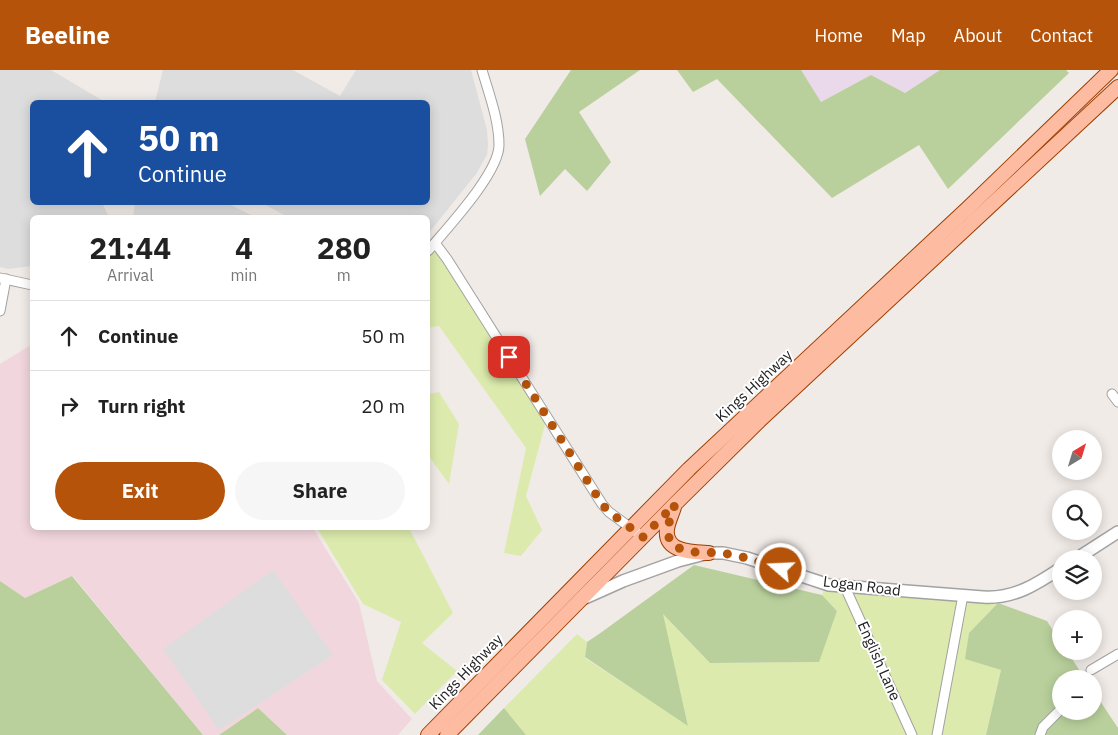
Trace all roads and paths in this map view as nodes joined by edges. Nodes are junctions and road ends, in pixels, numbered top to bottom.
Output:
1 (482, 70) edge
2 (1111, 70) edge
3 (1118, 87) edge
4 (435, 243) junction
5 (430, 249) edge
6 (3, 279) edge
7 (30, 284) edge
8 (0, 311) edge
9 (1112, 394) dead end
10 (1118, 402) edge
11 (675, 504) junction
12 (632, 527) junction
13 (1118, 532) edge
14 (643, 537) junction
15 (1090, 550) edge
16 (709, 553) junction
17 (1052, 574) edge
18 (845, 587) junction
19 (963, 595) junction
20 (579, 601) junction
21 (1118, 654) edge
22 (1091, 670) dead end
23 (1052, 718) edge
24 (428, 735) edge
25 (448, 735) edge
26 (912, 735) edge
27 (936, 735) edge
28 (1040, 735) edge

1 - 4 street
2 - 12 main road, Kings Highway
3 - 11 main road, Kings Highway
4 - 5 street
4 - 12 street
6 - 7 street
6 - 8 street
9 - 10 street
11 - 14 main road, Kings Highway
11 - 16 main road
12 - 14 street
12 - 24 main road, Kings Highway
13 - 15 street
14 - 20 main road, Kings Highway
16 - 18 street, Logan Road
16 - 20 street, Logan Road
17 - 19 street, Logan Road
18 - 19 street, Logan Road
18 - 26 street, English Lane
19 - 27 street
20 - 25 main road, Kings Highway
21 - 22 street
23 - 28 street

